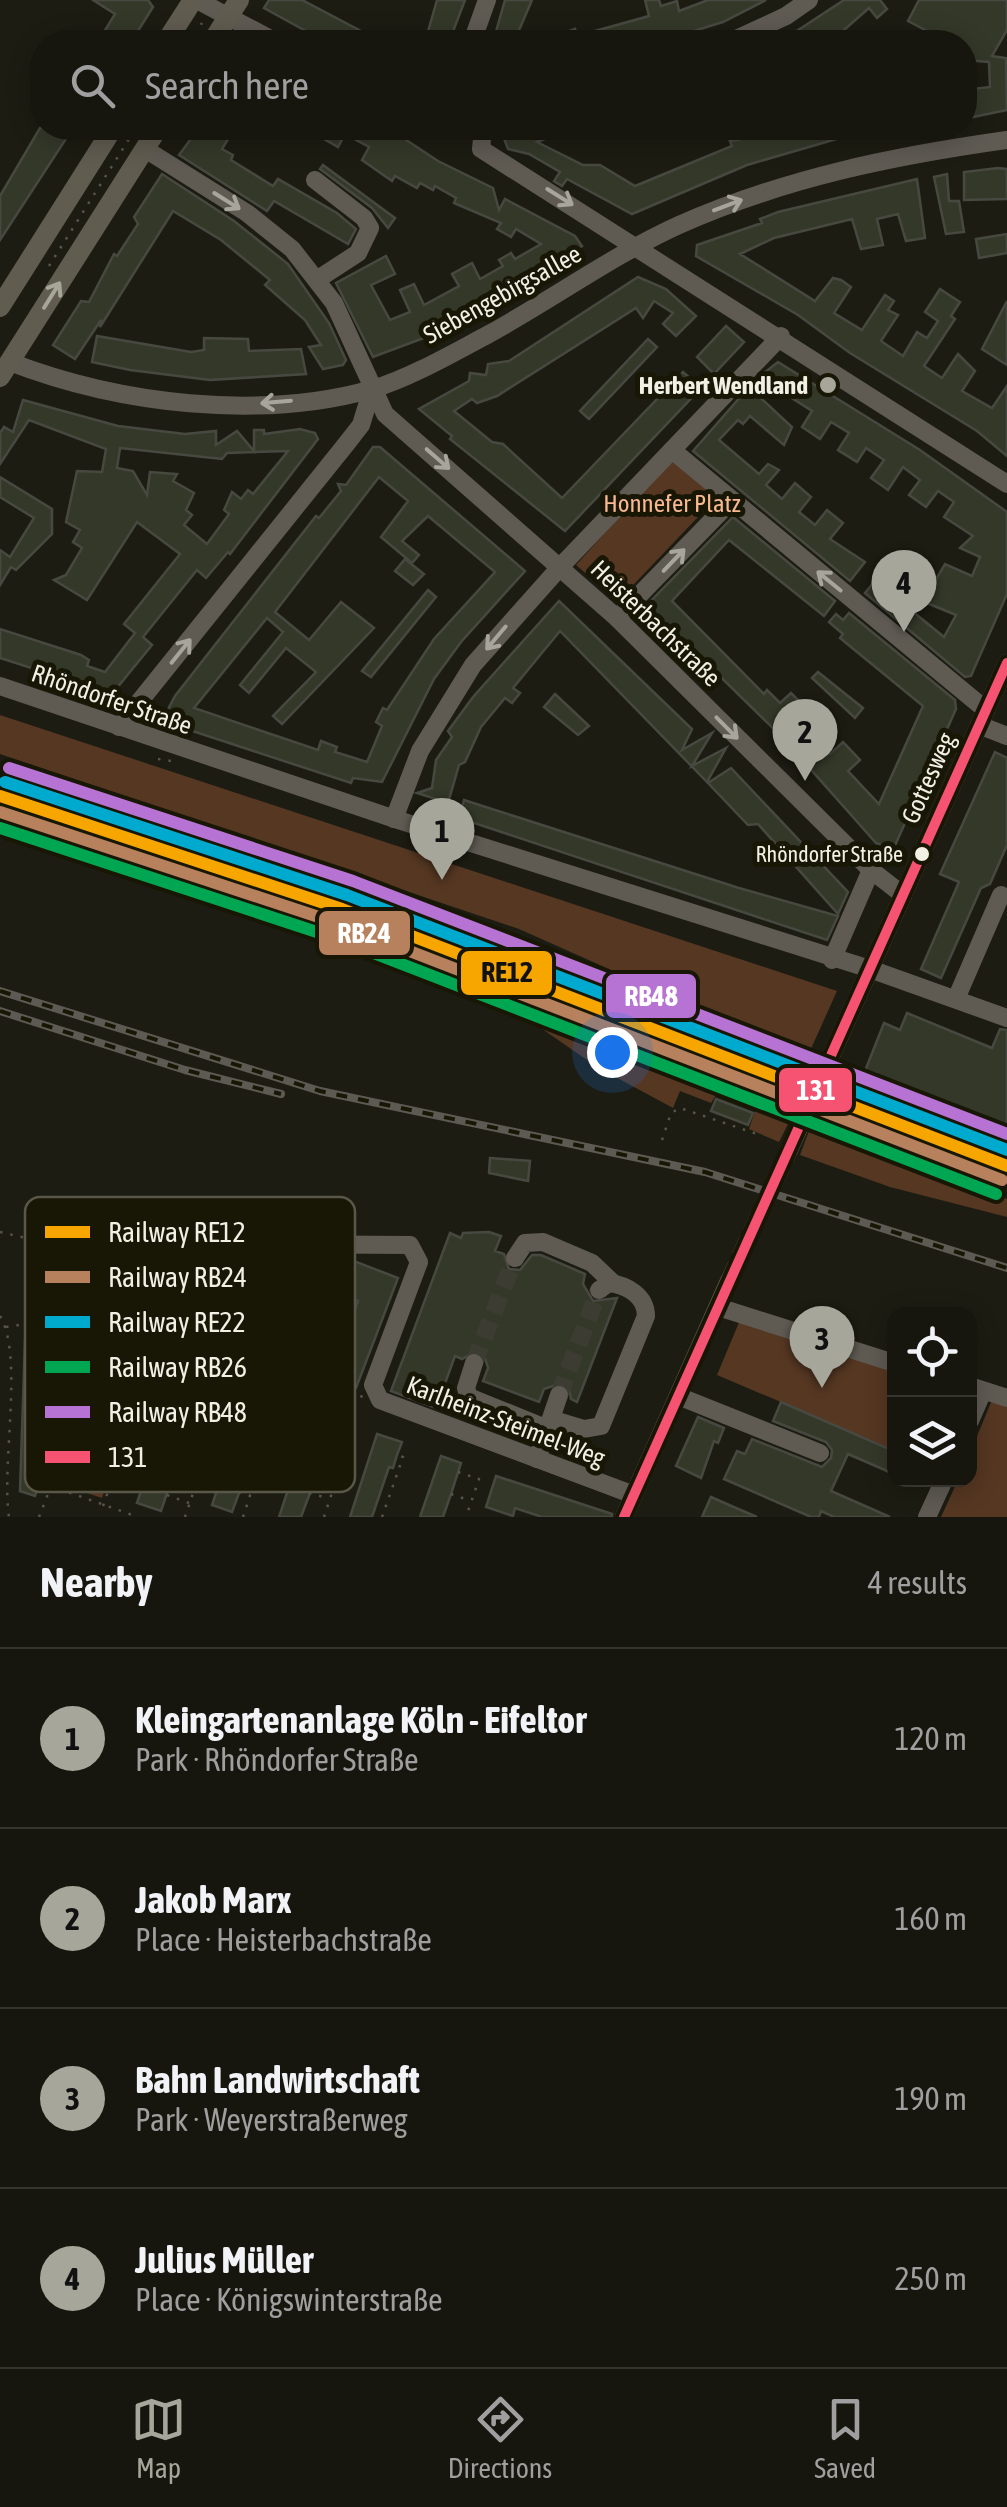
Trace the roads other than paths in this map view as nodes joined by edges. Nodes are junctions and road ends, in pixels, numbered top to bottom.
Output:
1 (487, 0) edge
2 (809, 0) edge
3 (199, 5) edge
4 (233, 9) edge
5 (177, 30) edge
6 (260, 30) edge
7 (476, 30) edge
8 (756, 30) edge
9 (105, 140) edge
10 (151, 140) edge
11 (481, 140) edge
12 (1007, 140) edge
13 (145, 149) junction
14 (315, 180) dead end
15 (640, 246) junction
16 (318, 279) junction
17 (0, 307) edge
18 (782, 336) junction
19 (5, 370) edge
20 (372, 389) junction
21 (672, 450) junction
22 (1007, 484) edge
23 (731, 501) junction
24 (561, 566) junction
25 (617, 618) junction
26 (1007, 662) edge
27 (0, 686) edge
28 (983, 717) junction
29 (120, 726) junction
30 (1007, 736) edge
31 (394, 819) junction
32 (870, 870) junction
33 (1002, 895) dead end
34 (903, 896) junction
35 (832, 960) junction
36 (870, 969) junction
37 (956, 999) junction
38 (1007, 1018) edge
39 (821, 1078) tunnel mouth
40 (799, 1128) tunnel mouth
41 (789, 1150) tunnel mouth
42 (355, 1243) edge
43 (515, 1258) dead end
44 (730, 1281) tunnel mouth
45 (718, 1307) junction
46 (887, 1360) edge
47 (474, 1363) tunnel mouth
48 (977, 1389) edge
49 (560, 1395) tunnel mouth
50 (678, 1396) junction
51 (1007, 1398) edge
52 (550, 1424) junction
53 (820, 1453) dead end
54 (537, 1459) junction
55 (941, 1487) edge
56 (634, 1495) junction
57 (624, 1517) edge
58 (927, 1517) edge

1 - 7 street
2 - 8 street
3 - 4 street
3 - 5 main road
4 - 6 street
9 - 17 main road
10 - 13 main road
11 -> 15 street
15 -> 12 street, Siebengebirgsallee
13 -> 16 street, Heisterbachstraße
19 -> 13 main road
14 - 16 street
15 - 18 street
15 - 20 street, Siebengebirgsallee
16 - 20 street, Heisterbachstraße
18 - 21 street
18 - 22 street
20 -> 19 street, Siebengebirgsallee
20 -> 24 street, Heisterbachstraße
29 -> 20 street
21 - 23 street
21 - 24 street
25 -> 23 street
28 -> 23 street
24 - 25 street, Heisterbachstraße
24 -> 31 street
25 -> 32 street, Heisterbachstraße
26 - 28 street, Gottesweg
27 - 29 street, Rhöndorfer Straße
28 - 30 street
28 - 34 street, Gottesweg
29 - 31 street, Rhöndorfer Straße
31 - 35 street, Rhöndorfer Straße
32 - 34 street, Heisterbachstraße
32 - 35 street
33 - 37 street
34 - 36 street, Gottesweg
35 - 36 street, Rhöndorfer Straße
36 - 37 street, Rhöndorfer Straße
36 - 39 street, Gottesweg
37 - 38 street, Rhöndorfer Straße
40 - 41 street
42 - 54 street, Karlheinz-Steimel-Weg
43 - 52 street
44 - 45 street
45 - 46 street
45 - 50 street
47 - 52 street
48 - 51 street
49 - 52 street
50 - 53 street
50 - 56 street
52 - 54 street
54 - 56 street, Karlheinz-Steimel-Weg
55 - 58 street
56 - 57 street

